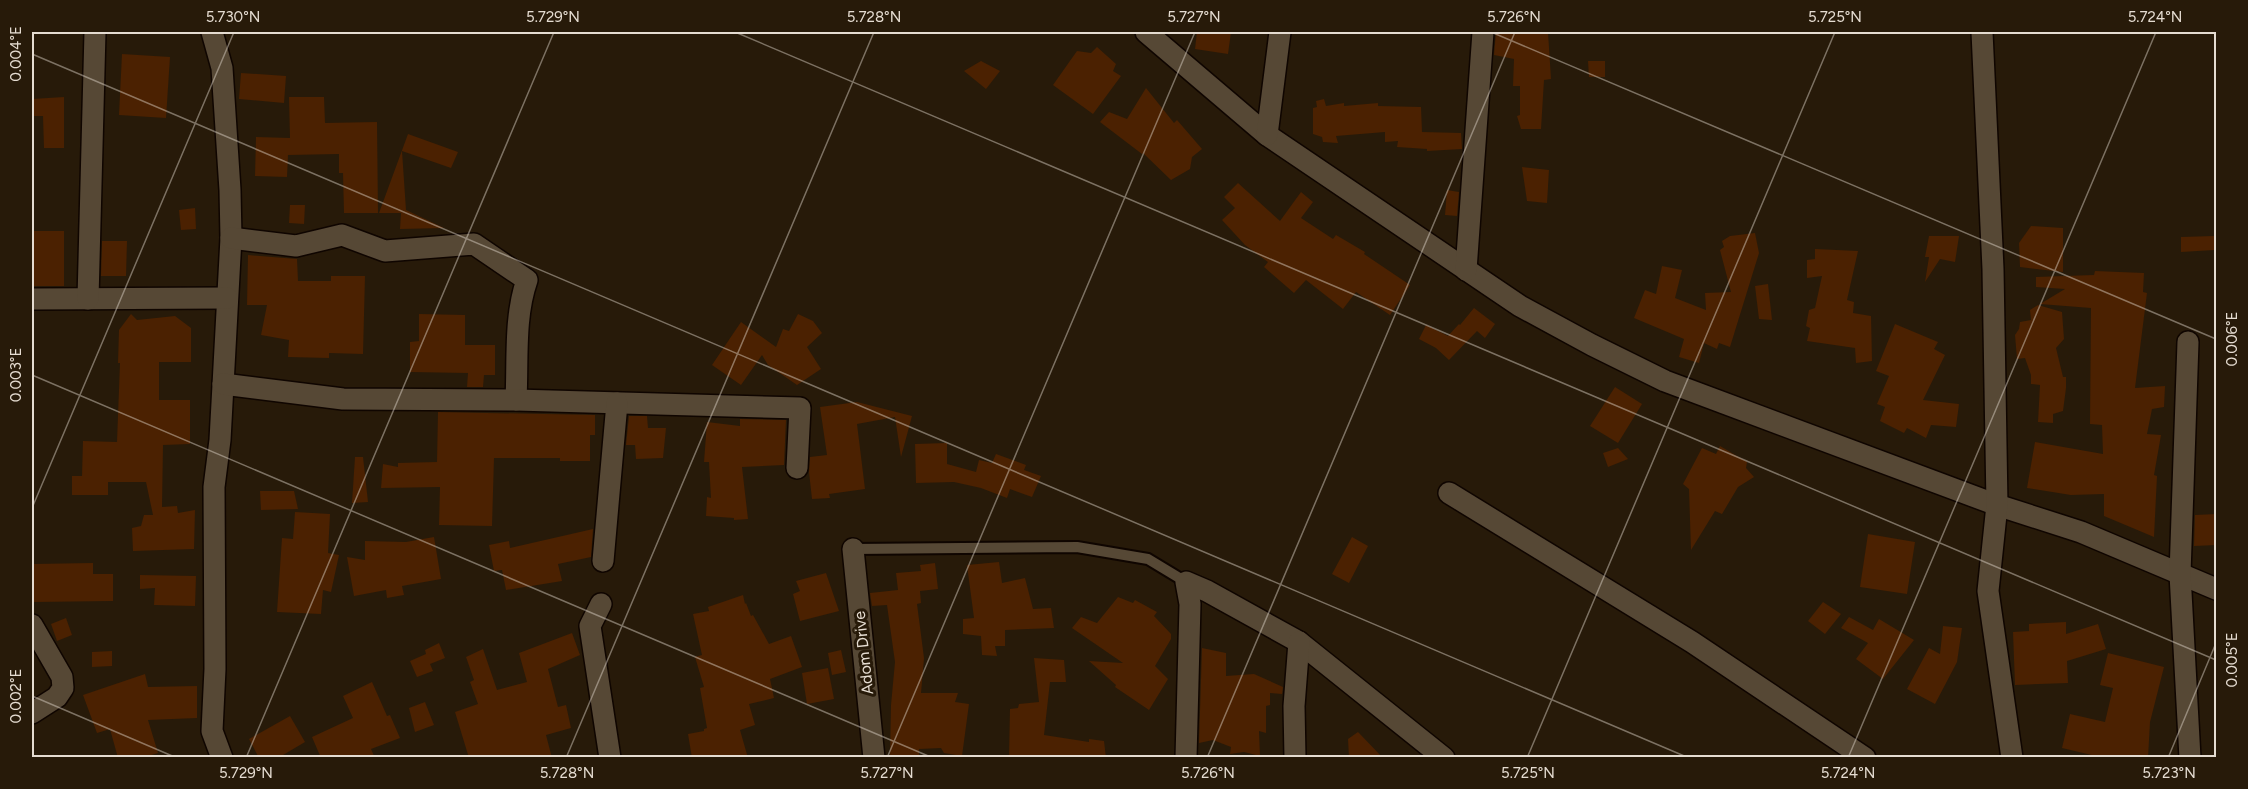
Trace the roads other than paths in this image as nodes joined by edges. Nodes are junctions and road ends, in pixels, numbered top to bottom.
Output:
1 (95, 32) edge
2 (212, 32) edge
3 (1146, 32) edge
4 (1280, 32) edge
5 (1483, 32) edge
6 (1982, 32) edge
7 (1267, 135) junction
8 (231, 238) junction
9 (1466, 270) junction
10 (227, 298) junction
11 (32, 299) edge
12 (88, 299) junction
13 (2188, 342) dead end
14 (223, 384) junction
15 (516, 400) junction
16 (617, 403) junction
17 (797, 468) dead end
18 (1449, 493) dead end
19 (1998, 505) junction
20 (852, 549) joint
21 (603, 561) dead end
22 (2180, 574) junction
23 (1185, 582) junction
24 (2217, 589) edge
25 (601, 604) dead end
26 (32, 625) edge
27 (1299, 642) junction
28 (32, 713) edge
29 (222, 758) edge
30 (610, 758) edge
31 (874, 758) edge
32 (1186, 758) edge
33 (1294, 758) edge
34 (1444, 758) edge
35 (1865, 758) edge
36 (2012, 758) edge
37 (2190, 758) edge

1 - 12 street
2 - 8 street
3 - 7 street
4 - 7 street
5 - 9 street
6 - 19 street
7 - 9 street
8 - 10 street
8 - 15 street
9 - 19 street
10 - 12 street
10 - 14 street
11 - 12 street
13 - 22 street
14 - 15 street
14 - 29 street
15 - 16 street
16 - 17 street
16 - 21 street
18 - 35 street
19 - 22 street
19 - 36 street
20 - 23 lane
20 - 31 street, Adom Drive
22 - 24 street
22 - 37 street
23 - 27 street
23 - 32 street
25 - 30 street
26 - 28 street
27 - 33 street
27 - 34 street

